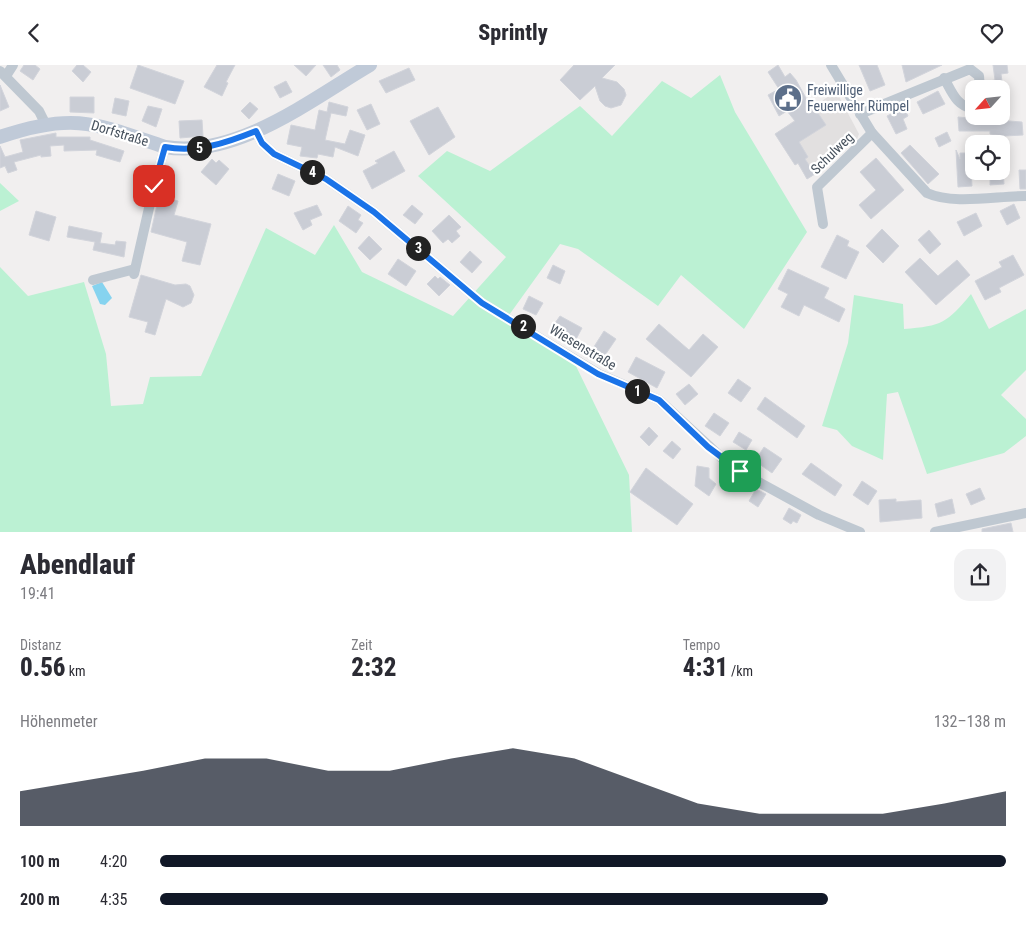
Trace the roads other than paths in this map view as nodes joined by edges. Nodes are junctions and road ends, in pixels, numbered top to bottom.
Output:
1 (13, 65) edge
2 (370, 65) edge
3 (831, 65) edge
4 (3, 73) edge
5 (944, 78) junction
6 (979, 80) edge
7 (965, 107) edge
8 (860, 114) junction
9 (45, 123) junction
10 (256, 131) junction
11 (872, 133) junction
12 (0, 137) edge
13 (165, 147) junction
14 (1026, 196) edge
15 (823, 224) dead end
16 (93, 280) dead end
17 (1026, 513) edge
18 (860, 532) edge
19 (934, 532) edge

1 - 4 street
2 - 10 street, Dorfstraße
3 - 8 street
4 - 9 street
5 - 6 street
5 - 7 street
5 - 8 street
8 - 11 street
9 - 12 street, Dorfstraße
9 - 13 street, Dorfstraße
10 - 13 street, Dorfstraße
10 - 18 street, Wiesenstraße
11 - 14 street
11 - 15 street, Schulweg
13 - 16 street
17 - 19 street

